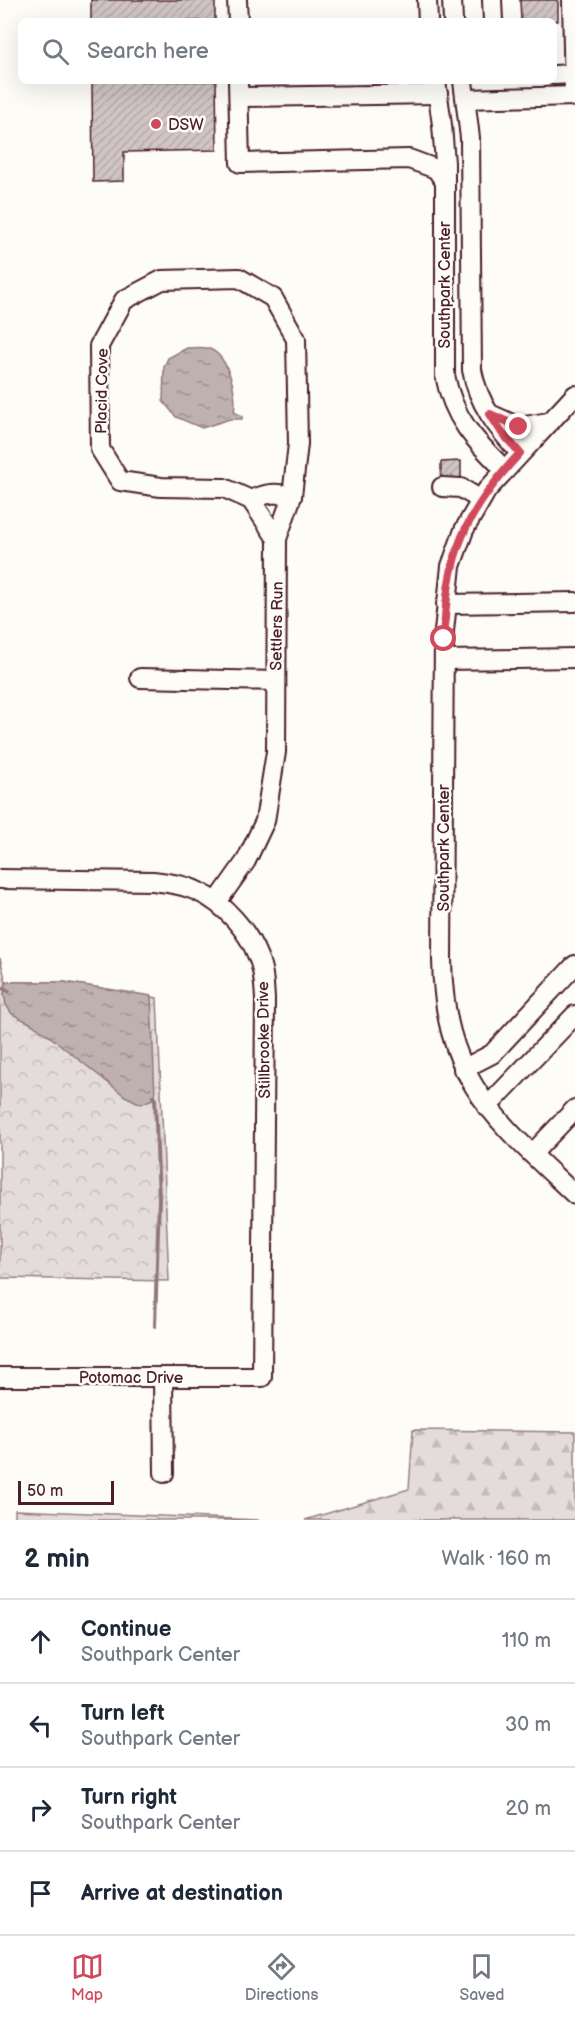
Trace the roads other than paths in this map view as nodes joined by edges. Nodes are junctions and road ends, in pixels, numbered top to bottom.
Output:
1 (237, 0) edge
2 (427, 0) edge
3 (452, 0) edge
4 (492, 0) edge
5 (572, 0) edge
6 (237, 18) edge
7 (428, 18) edge
8 (453, 18) edge
9 (493, 18) edge
10 (573, 74) junction
11 (557, 75) edge
12 (407, 84) edge
13 (437, 88) edge
14 (238, 89) edge
15 (464, 90) edge
16 (392, 95) junction
17 (574, 97) edge
18 (445, 182) junction
19 (296, 339) joint
20 (575, 396) edge
21 (490, 414) junction
22 (549, 422) junction
23 (520, 453) junction
24 (504, 470) junction
25 (442, 488) dead end
26 (292, 496) junction
27 (251, 500) junction
28 (481, 501) junction
29 (277, 539) junction
30 (575, 602) edge
31 (446, 604) junction
32 (575, 658) edge
33 (444, 660) junction
34 (140, 678) dead end
35 (276, 681) junction
36 (0, 879) edge
37 (216, 902) junction
38 (575, 965) edge
39 (575, 1015) edge
40 (463, 1069) junction
41 (487, 1107) junction
42 (575, 1109) edge
43 (532, 1154) junction
44 (575, 1195) edge
45 (0, 1377) edge
46 (164, 1377) junction
47 (262, 1377) joint
48 (164, 1473) dead end

1 - 6 street
2 - 7 street
3 - 8 street
4 - 9 street
5 - 10 street
10 - 11 street
10 - 17 street
12 - 16 street
13 - 16 street
13 - 18 street, Southpark Center
14 - 16 street
14 - 18 street
15 - 17 street
15 - 21 street, Southpark Center
18 - 24 street, Southpark Center
19 - 26 street, Settlers Run
19 - 27 street, Placid Cove
20 - 22 street, Southpark Center
21 - 22 street
21 - 23 street, Southpark Center
22 - 23 street, Southpark Center
23 - 24 street, Southpark Center
24 - 28 street, Southpark Center
25 - 28 street
26 - 27 street
26 - 29 street, Settlers Run
27 - 29 street
28 - 31 street, Southpark Center
29 - 35 street, Settlers Run
30 - 31 street
31 - 33 street, Southpark Center
32 - 33 street
33 - 40 street, Southpark Center
34 - 35 street
35 - 37 street, Settlers Run
36 - 37 street, Stillbrooke Drive
37 - 47 street, Stillbrooke Drive
38 - 40 street
39 - 41 street
40 - 41 street, Southpark Center
41 - 43 street, Southpark Center
42 - 43 street
43 - 44 street, Southpark Center
45 - 46 street, Potomac Drive
46 - 47 street, Potomac Drive
46 - 48 street

